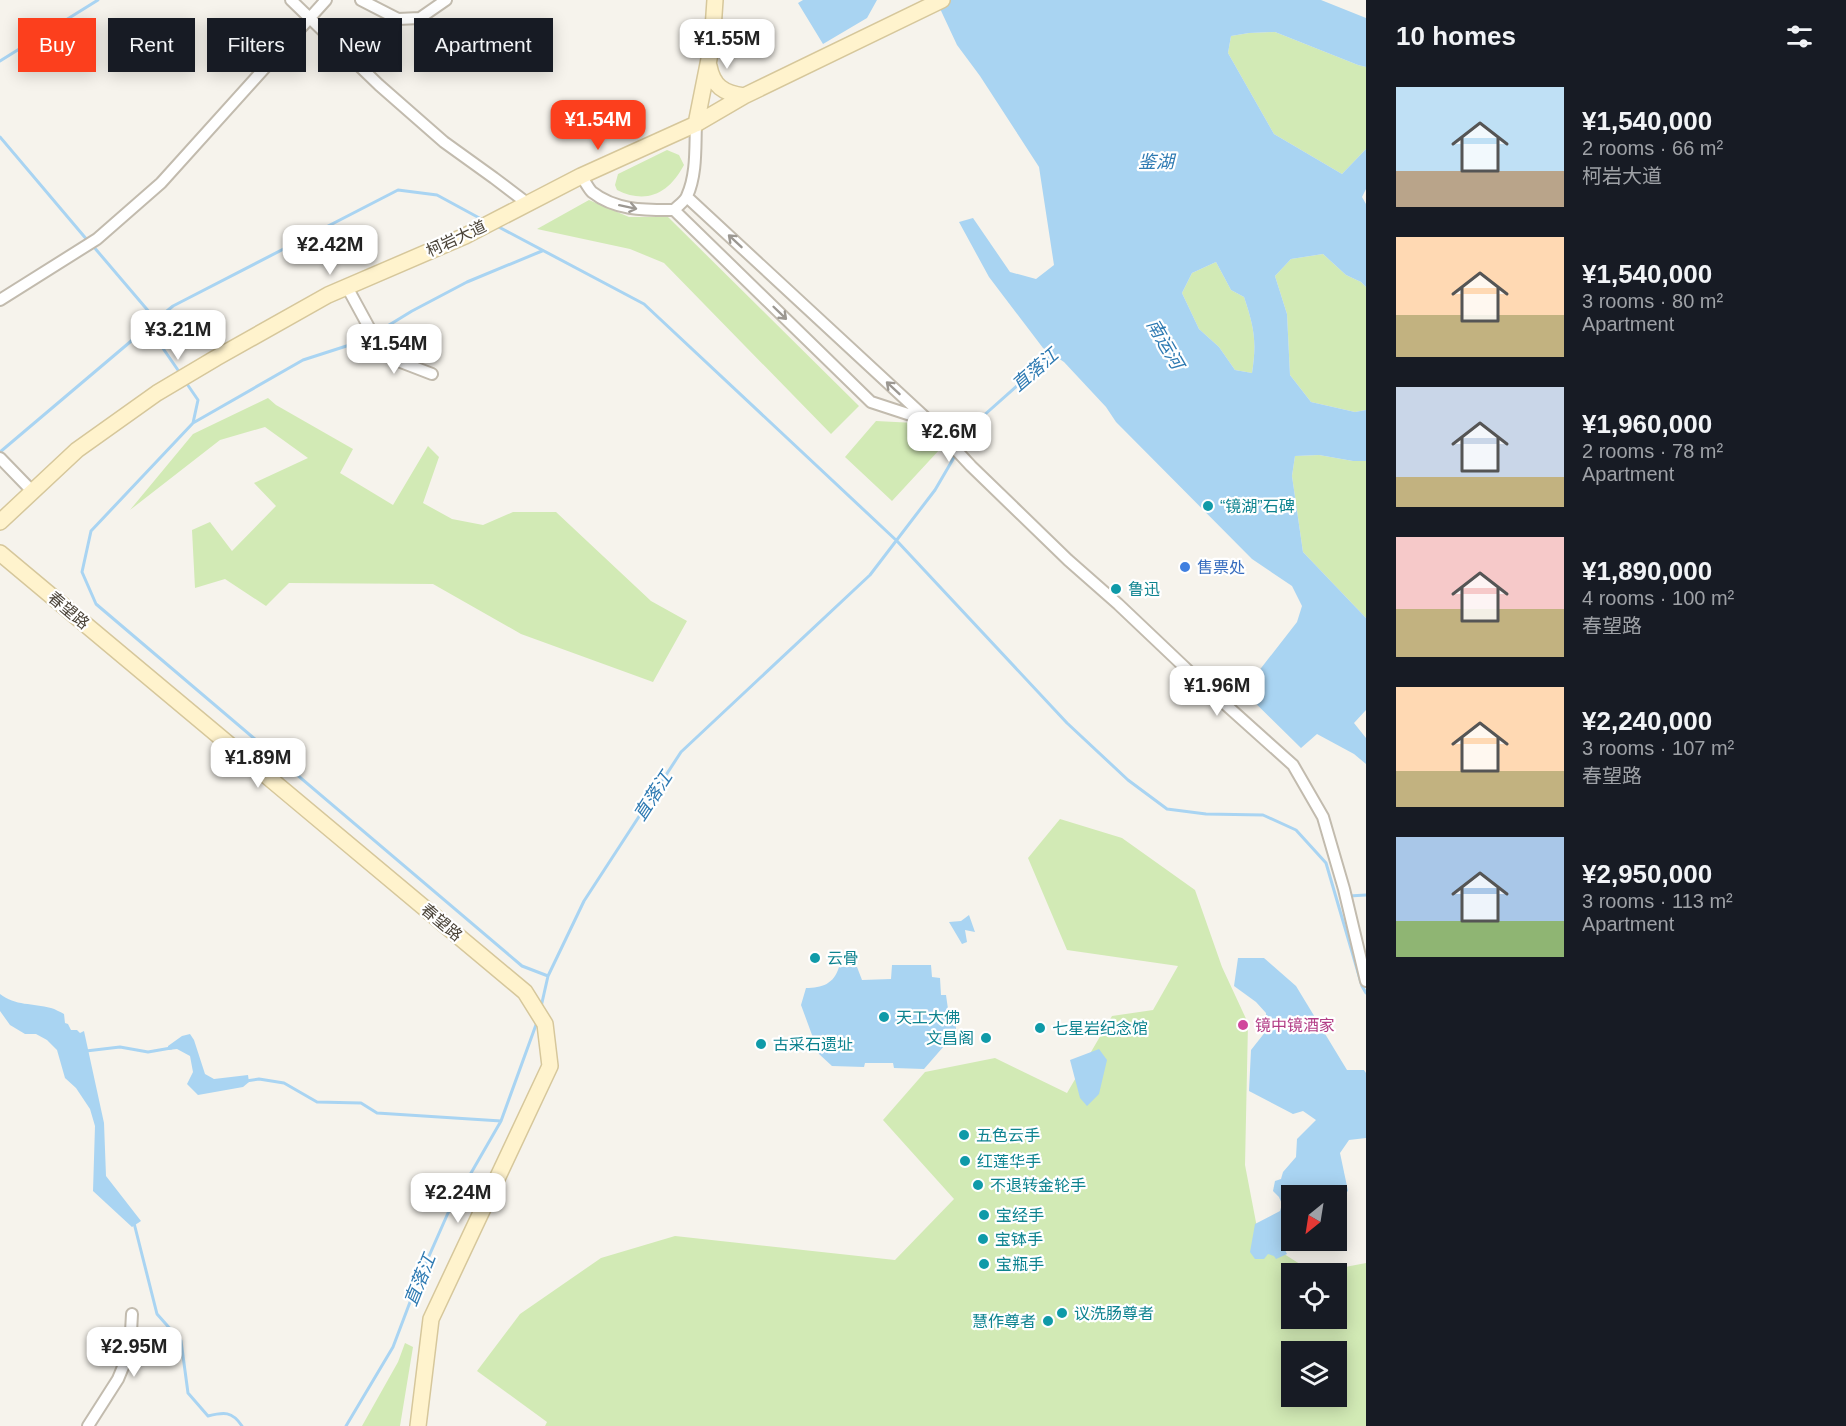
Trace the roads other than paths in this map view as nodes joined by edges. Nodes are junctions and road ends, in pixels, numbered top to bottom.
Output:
1 (291, 0) edge
2 (326, 0) edge
3 (361, 0) edge
4 (446, 0) edge
5 (716, 0) edge
6 (942, 0) edge
7 (310, 19) junction
8 (712, 44) junction
9 (744, 96) junction
10 (696, 124) junction
11 (581, 176) junction
12 (687, 197) junction
13 (521, 206) junction
14 (674, 210) junction
15 (347, 287) junction
16 (0, 300) edge
17 (432, 374) dead end
18 (929, 421) junction
19 (0, 459) edge
20 (33, 492) junction
21 (0, 522) edge
22 (0, 553) edge
23 (1366, 981) edge
24 (132, 1314) dead end
25 (88, 1426) edge
26 (418, 1426) edge

1 - 7 street
2 - 7 street
3 - 4 street
5 - 8 street
6 - 9 street, 柯岩大道
7 - 13 street
7 - 16 street
8 - 9 street
8 - 10 street
9 - 10 street, 柯岩大道
10 - 11 street, 柯岩大道
10 - 12 street
11 - 13 street, 柯岩大道
11 -> 14 street
12 - 14 street
18 -> 12 street
13 - 15 street, 柯岩大道
14 -> 18 street
15 - 17 street
15 - 20 street, 柯岩大道
18 - 23 street
19 - 20 street
20 - 21 street, 柯岩大道
22 - 26 street, 春望路
24 - 25 street

